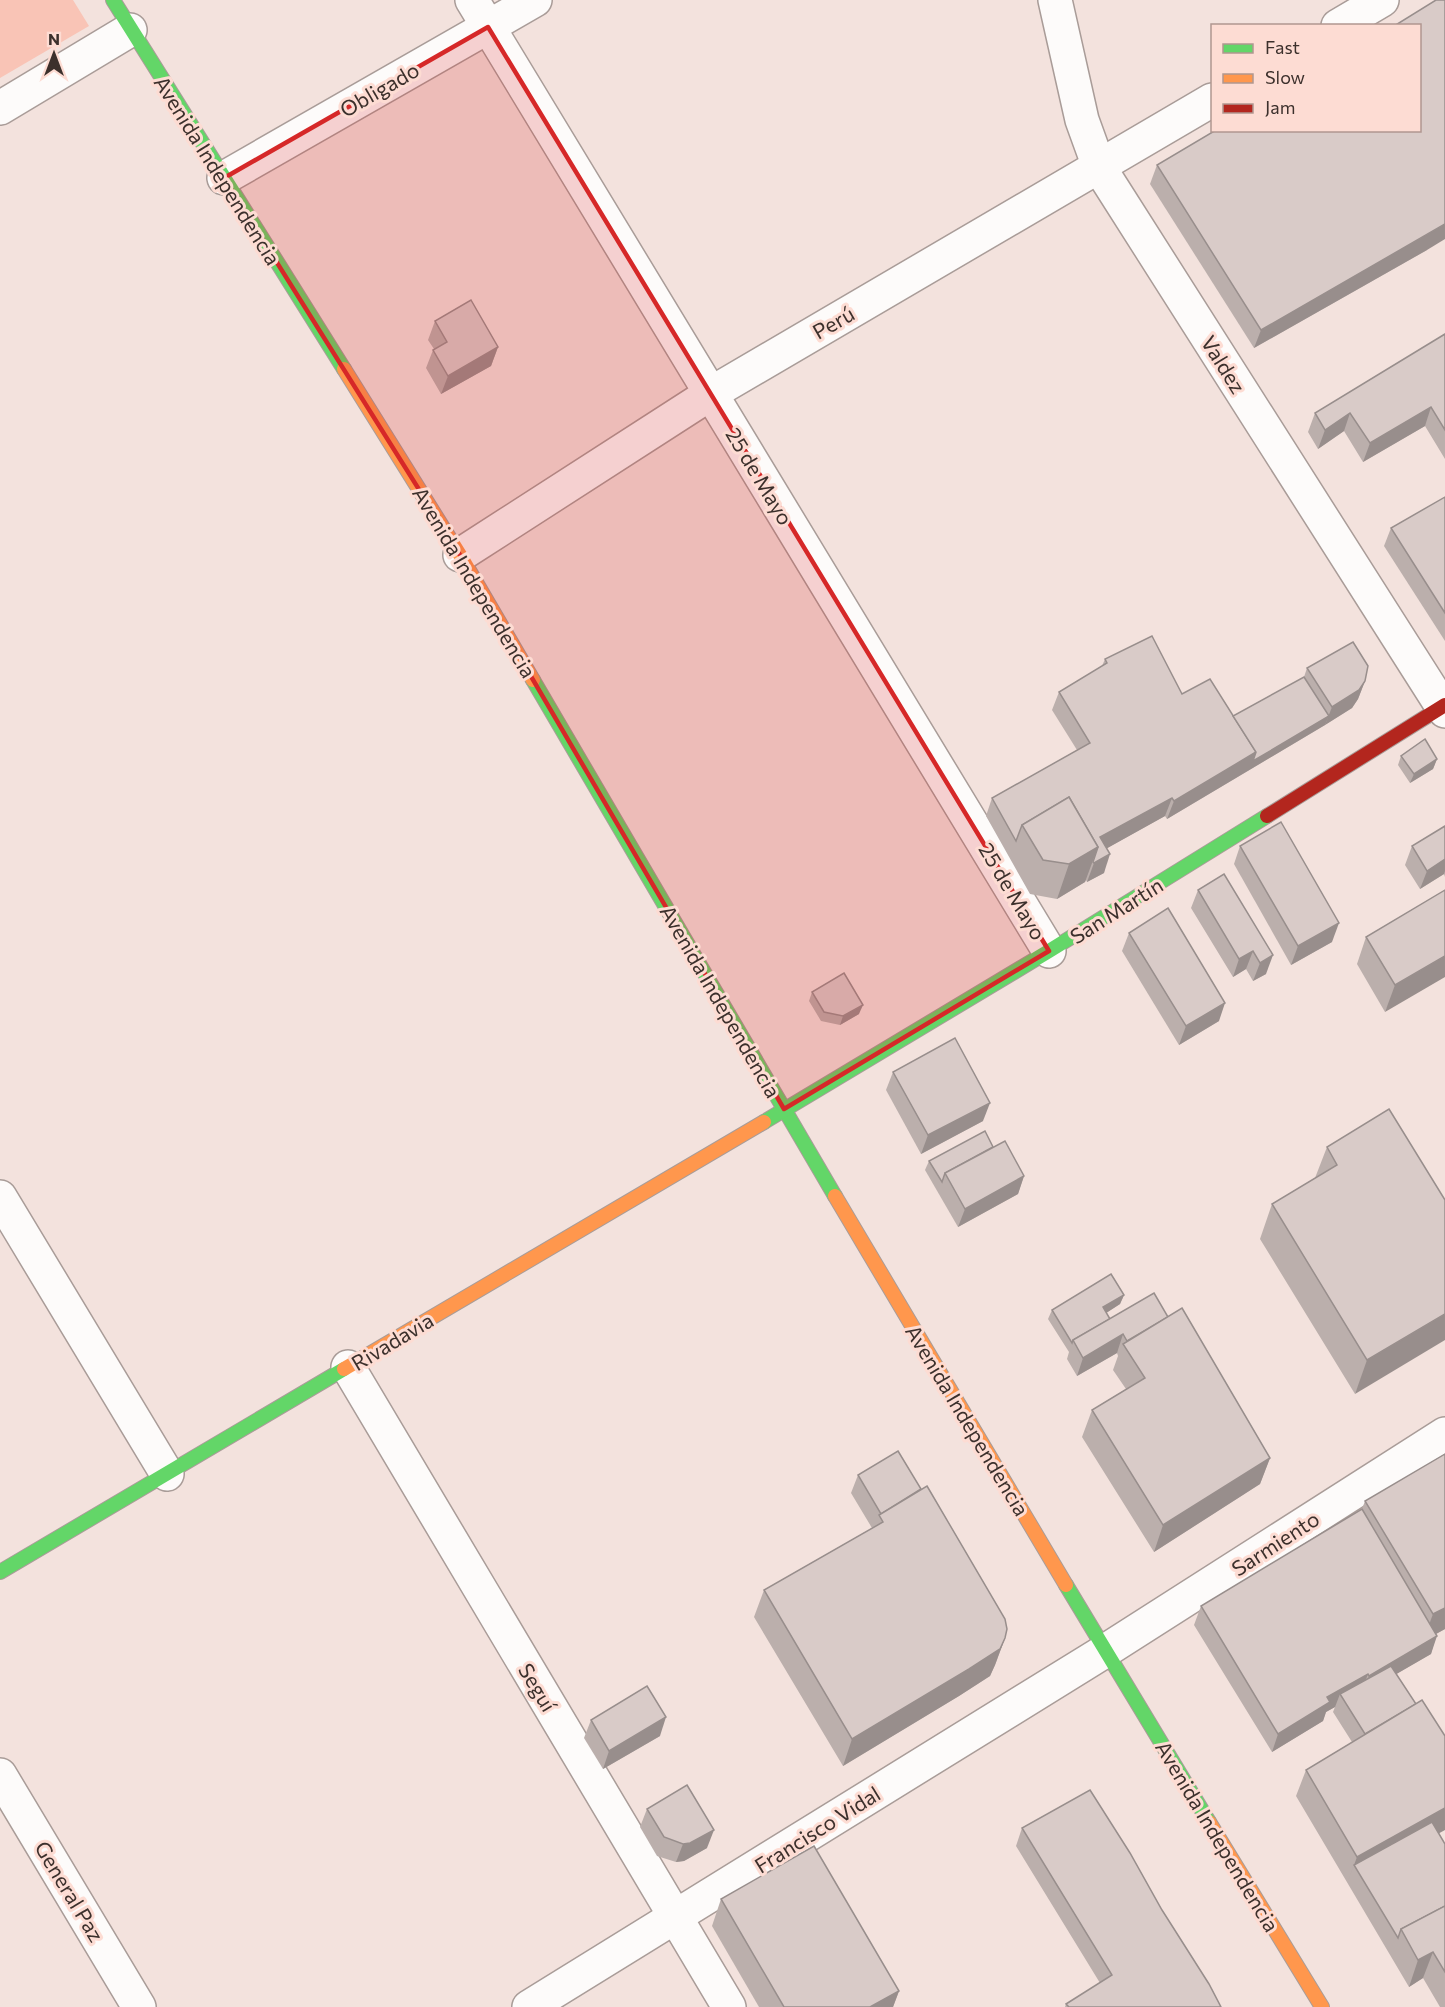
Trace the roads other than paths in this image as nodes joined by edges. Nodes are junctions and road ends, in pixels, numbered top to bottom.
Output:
1 (113, 0) edge
2 (535, 0) edge
3 (1055, 0) edge
4 (1382, 0) edge
5 (480, 14) edge
6 (1341, 24) edge
7 (130, 30) junction
8 (1211, 101) edge
9 (0, 108) edge
10 (1099, 167) junction
11 (224, 178) junction
12 (710, 394) junction
13 (460, 555) junction
14 (1444, 708) edge
15 (1049, 951) junction
16 (784, 1109) junction
17 (0, 1197) edge
18 (348, 1367) junction
19 (1445, 1434) edge
20 (167, 1474) junction
21 (0, 1572) edge
22 (1105, 1651) junction
23 (0, 1775) edge
24 (675, 1917) junction
25 (139, 2007) edge
26 (529, 2007) edge
27 (729, 2007) edge
28 (1322, 2007) edge

1 - 7 main road, Avenida Independencia
2 - 5 street, Obligado
3 - 10 street, Valdez
4 - 6 street
5 - 11 street, Obligado
5 - 12 street, 25 de Mayo
7 - 9 street
7 - 11 main road, Avenida Independencia
8 - 10 street, Perú
10 - 12 street, Perú
10 - 14 street, Valdez
11 - 13 main road, Avenida Independencia
12 - 13 street, Perú
12 - 15 street, 25 de Mayo
13 - 16 main road, Avenida Independencia
14 - 15 main road, San Martín
15 - 16 main road, San Martín
16 - 18 main road, Rivadavia
16 - 22 main road, Avenida Independencia
17 - 20 street
18 - 20 main road, Rivadavia
18 - 24 street, Seguí
19 - 22 street, Sarmiento
20 - 21 main road, Rivadavia
22 - 24 street, Francisco Vidal
22 - 28 main road, Avenida Independencia
23 - 25 street, General Paz
24 - 26 street, Francisco Vidal
24 - 27 street, Seguí

